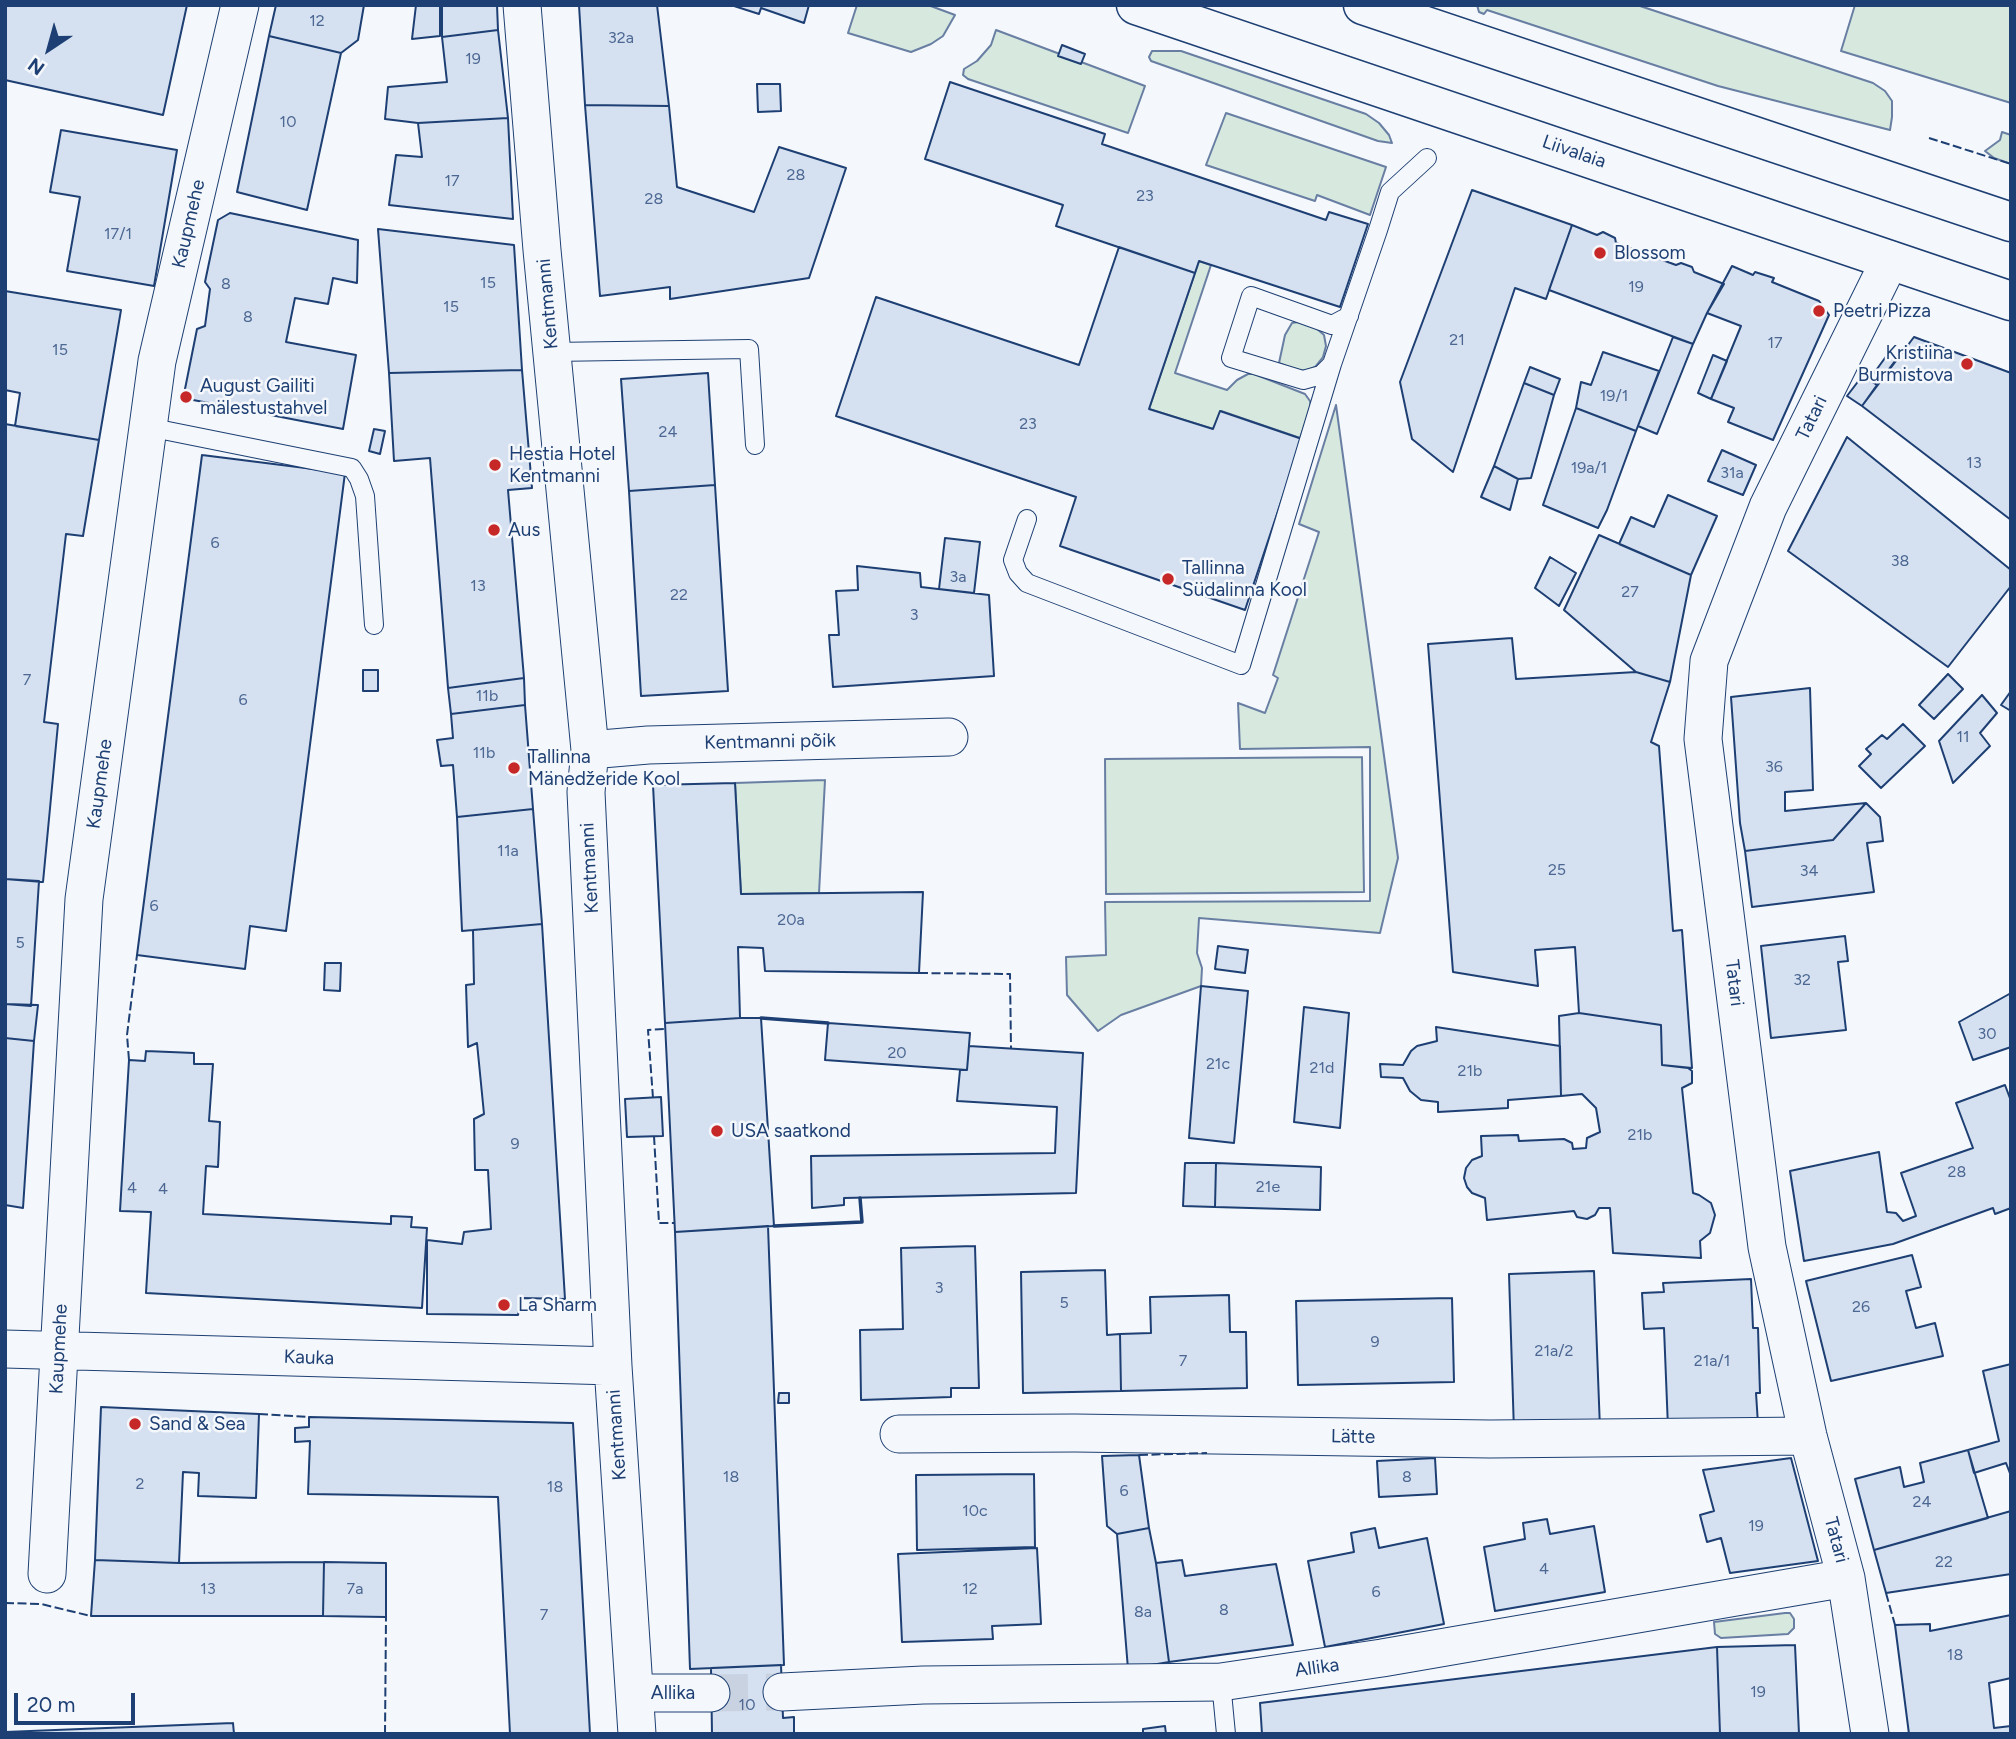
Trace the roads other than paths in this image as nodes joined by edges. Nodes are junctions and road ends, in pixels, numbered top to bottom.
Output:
1 (240, 5) edge
2 (522, 5) edge
3 (1136, 5) edge
4 (1363, 5) edge
5 (1427, 158) dead end
6 (2011, 222) edge
7 (1890, 260) junction
8 (2011, 301) edge
9 (1349, 316) junction
10 (552, 352) junction
11 (1332, 365) junction
12 (148, 427) junction
13 (755, 445) dead end
14 (1027, 519) dead end
15 (374, 625) dead end
16 (949, 737) dead end
17 (590, 750) junction
18 (5, 1349) edge
19 (59, 1351) junction
20 (612, 1366) junction
21 (899, 1434) dead end
22 (1808, 1436) junction
23 (47, 1574) dead end
24 (1846, 1578) junction
25 (1221, 1682) junction
26 (782, 1692) tunnel mouth
27 (636, 1693) junction
28 (711, 1693) tunnel mouth
29 (637, 1734) edge
30 (1226, 1734) edge
31 (1870, 1734) edge

1 - 12 street, Kaupmehe
2 - 10 street, Kentmanni
3 - 7 main road, Liivalaia
4 - 6 main road
5 - 9 lane
7 - 8 main road, Liivalaia
7 - 22 street, Tatari
9 - 11 lane
9 - 11 lane
10 - 13 lane
10 - 17 street, Kentmanni
11 - 14 lane
12 - 15 lane
12 - 19 street, Kaupmehe
16 - 17 street, Kentmanni põik
17 - 20 street, Kentmanni
18 - 19 street, Kauka
19 - 20 street, Kauka
19 - 23 street, Kaupmehe
20 - 27 street, Kentmanni
21 - 22 street, Lätte
22 - 24 street, Tatari
24 - 25 street, Allika
24 - 31 street, Tatari
25 - 26 street, Allika
25 - 30 lane
27 - 28 street, Allika
27 - 29 street, Kentmanni

